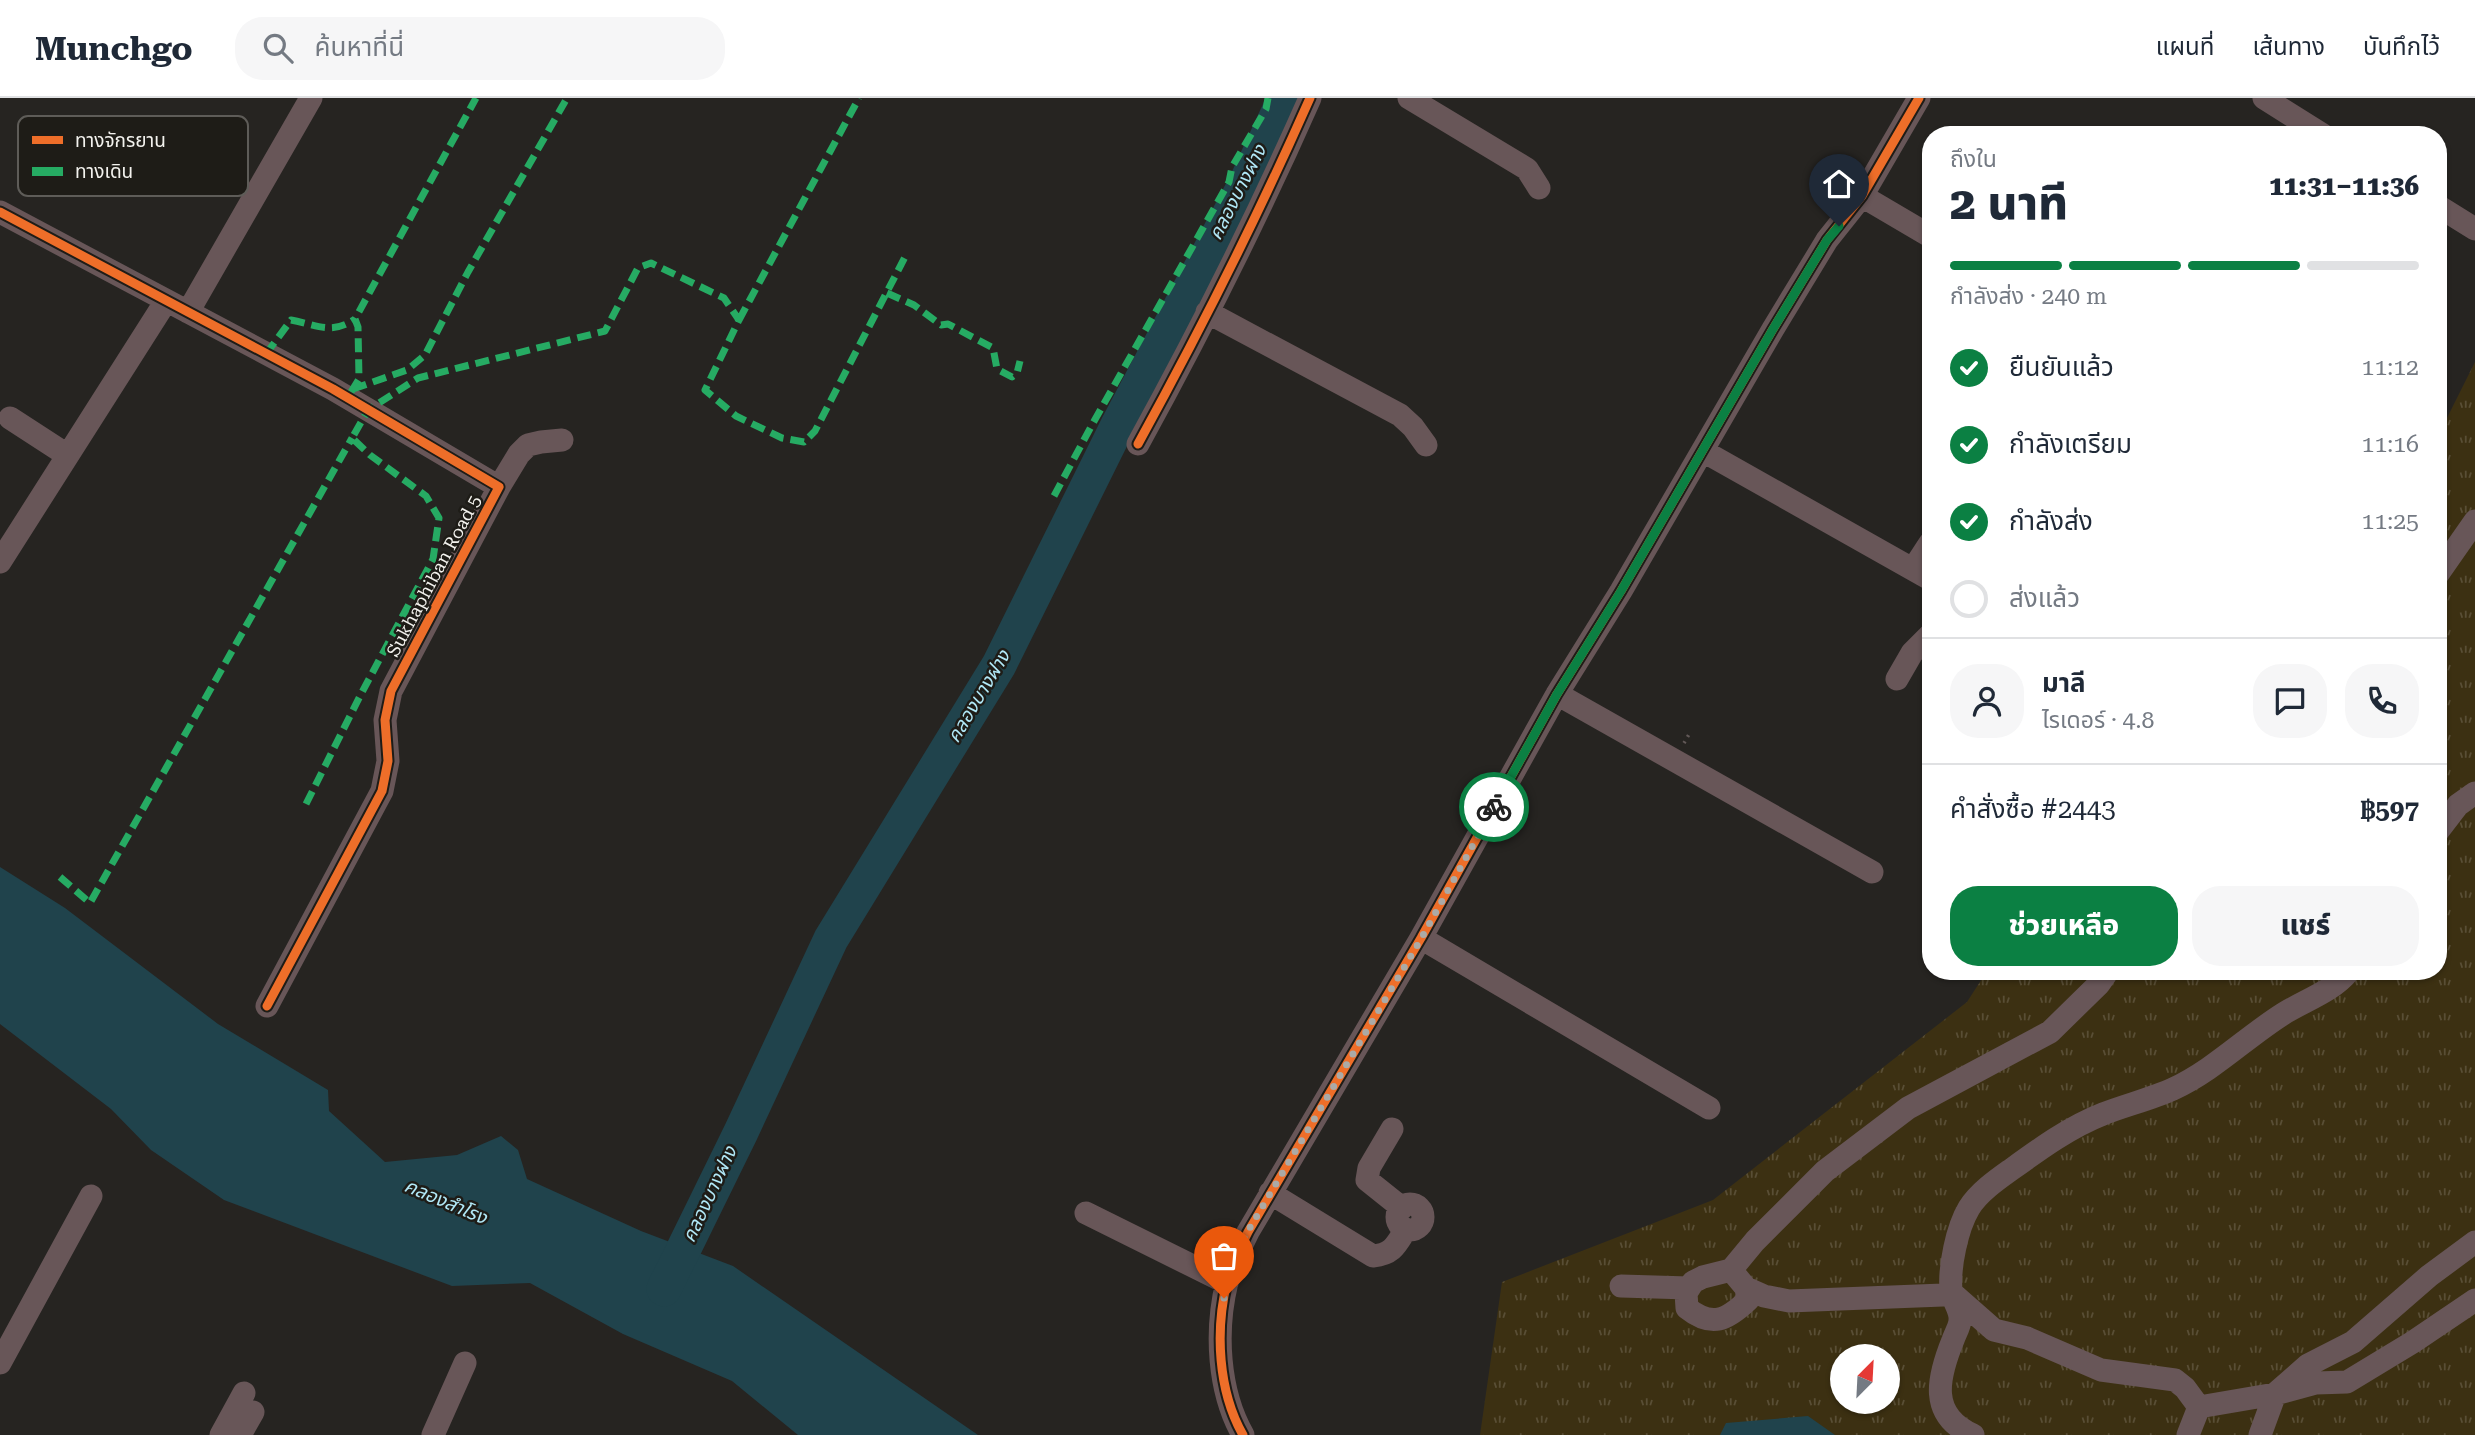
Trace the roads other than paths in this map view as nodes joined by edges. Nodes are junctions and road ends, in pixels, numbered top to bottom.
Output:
1 (311, 98) edge
2 (1310, 98) edge
3 (1409, 98) edge
4 (1919, 98) edge
5 (2264, 98) edge
6 (2309, 126) edge
7 (1539, 188) dead end
8 (1862, 196) junction
9 (0, 212) edge
10 (2447, 212) edge
11 (2475, 229) edge
12 (1922, 231) edge
13 (166, 301) junction
14 (188, 312) junction
15 (1207, 312) junction
16 (10, 418) dead end
17 (562, 440) dead end
18 (1138, 444) dead end
19 (1426, 445) dead end
20 (1703, 451) junction
21 (67, 455) junction
22 (499, 487) junction
23 (2475, 521) edge
24 (2447, 561) edge
25 (0, 562) edge
26 (1922, 574) edge
27 (1922, 643) edge
28 (1898, 679) dead end
29 (1557, 694) junction
30 (2475, 793) edge
31 (2447, 819) edge
32 (1872, 872) dead end
33 (1421, 939) junction
34 (2102, 980) edge
35 (2342, 980) edge
36 (267, 1006) dead end
37 (1709, 1108) dead end
38 (1392, 1129) dead end
39 (1270, 1193) junction
40 (91, 1196) dead end
41 (1086, 1213) dead end
42 (2475, 1242) edge
43 (1731, 1270) junction
44 (1227, 1283) junction
45 (1621, 1286) dead end
46 (1689, 1288) junction
47 (1746, 1288) junction
48 (1951, 1292) junction
49 (2475, 1300) edge
50 (0, 1363) edge
51 (465, 1363) dead end
52 (2275, 1394) junction
53 (2199, 1407) junction
54 (221, 1435) edge
55 (240, 1435) edge
56 (433, 1435) edge
57 (1243, 1435) edge
58 (1973, 1435) edge
59 (2188, 1435) edge
60 (2260, 1435) edge

1 - 14 street
2 - 15 street
3 - 7 street
4 - 8 street
5 - 6 street
8 - 12 street
8 - 20 street
9 - 13 street, Sukhaphiban Road 5
10 - 11 street
13 - 14 street, Sukhaphiban Road 5
13 - 21 street
14 - 22 street, Sukhaphiban Road 5
15 - 18 street
15 - 19 street
16 - 21 street
17 - 22 street
20 - 26 street
20 - 29 street
21 - 25 street
22 - 36 street, Sukhaphiban Road 5
23 - 24 street
27 - 28 street
29 - 32 street
29 - 33 street
30 - 31 street
33 - 37 street
33 - 39 street
34 - 43 street
35 - 48 street
38 - 39 street
39 - 44 street
40 - 50 street
41 - 44 street
42 - 52 street
43 - 46 street
43 - 47 street
44 - 57 street
45 - 46 street
46 - 47 street
47 - 48 street
48 - 53 street
48 - 58 street
49 - 52 street
51 - 56 street
52 - 53 street
52 - 60 street
53 - 59 street
54 - 55 street

